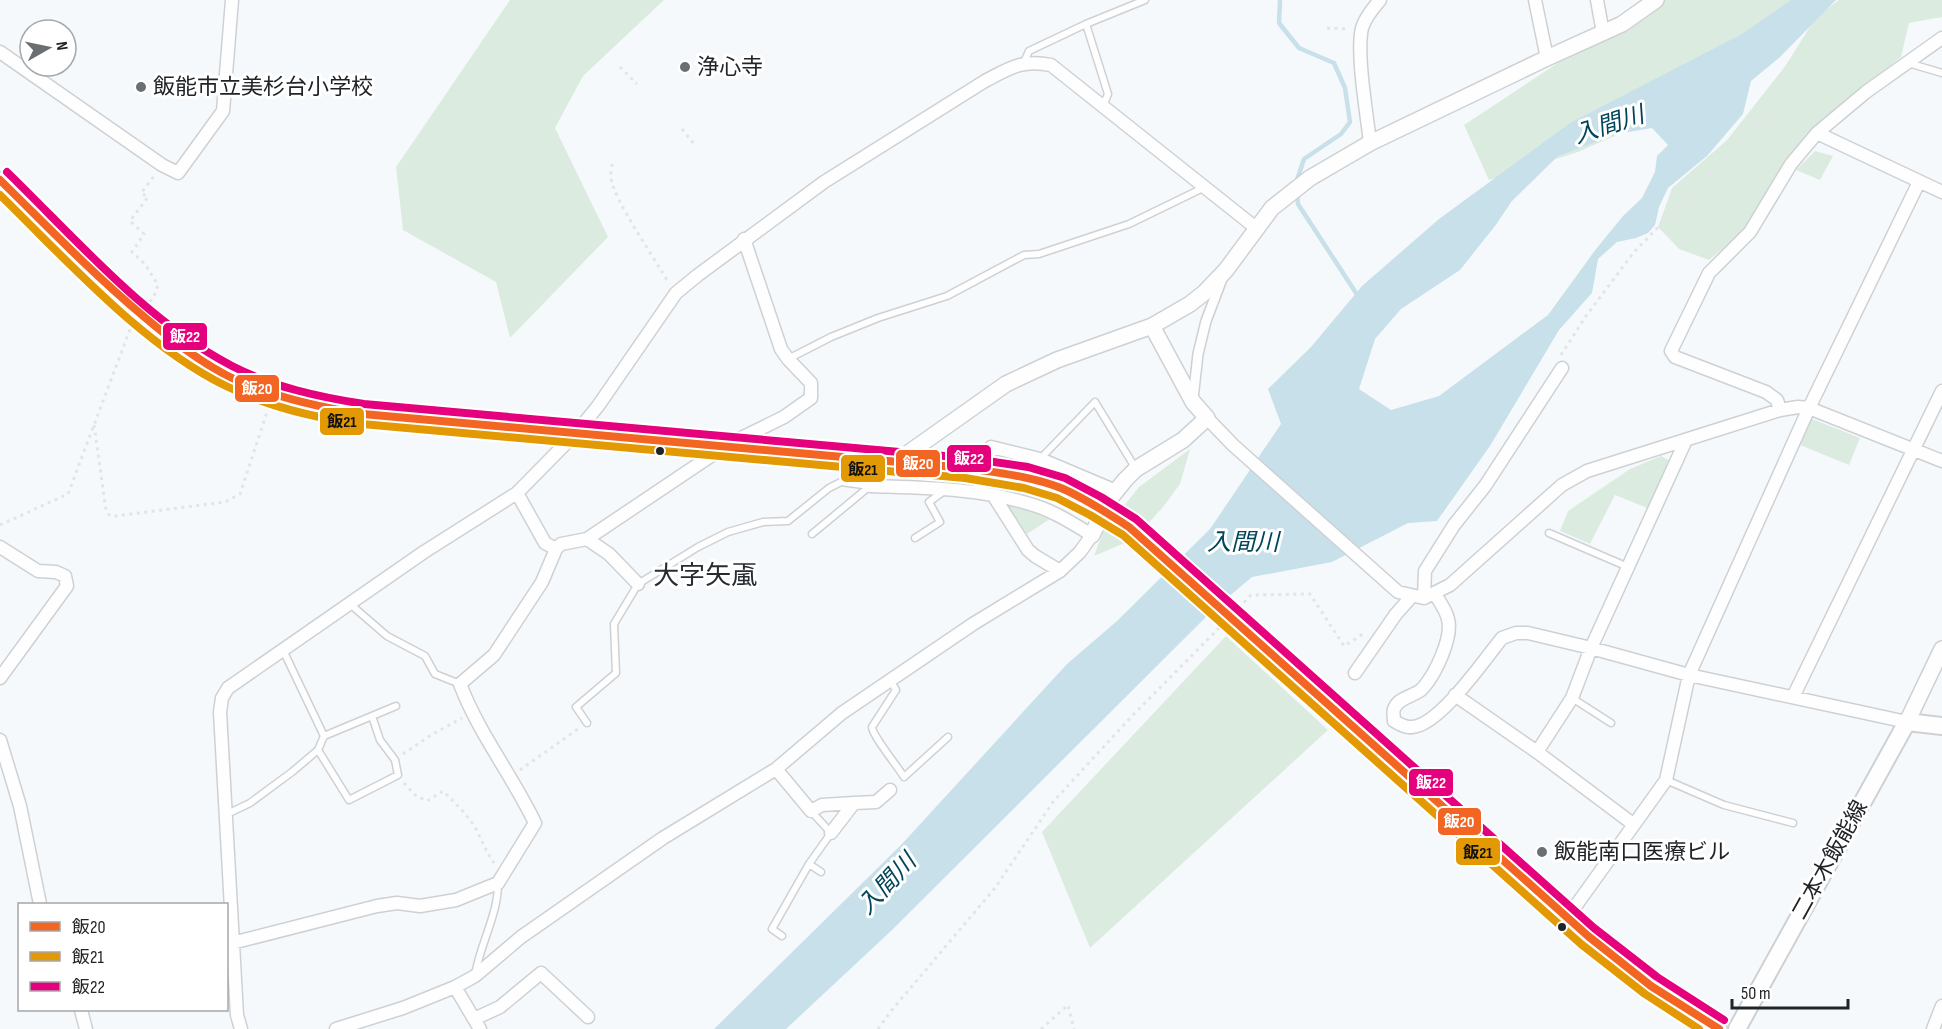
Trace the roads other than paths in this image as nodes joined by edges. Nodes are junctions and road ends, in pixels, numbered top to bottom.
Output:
1 (232, 0) edge
2 (1146, 0) edge
3 (1380, 0) edge
4 (1535, 0) edge
5 (1598, 0) edge
6 (1656, 0) edge
7 (1086, 24) junction
8 (1603, 33) junction
9 (1942, 38) edge
10 (0, 52) edge
11 (1547, 58) junction
12 (1024, 62) junction
13 (1907, 63) junction
14 (1942, 73) edge
15 (1103, 106) junction
16 (1817, 133) junction
17 (1370, 143) junction
18 (0, 180) edge
19 (1919, 182) junction
20 (1203, 188) junction
21 (1942, 192) edge
22 (1256, 228) junction
23 (744, 239) junction
24 (1226, 270) junction
25 (1152, 326) junction
26 (788, 359) junction
27 (1562, 368) road end
28 (1942, 391) edge
29 (1193, 402) junction
30 (1809, 408) junction
31 (1780, 410) junction
32 (1207, 418) junction
33 (576, 433) junction
34 (1686, 440) junction
35 (727, 445) junction
36 (1913, 449) junction
37 (1040, 459) junction
38 (897, 461) junction
39 (1942, 461) edge
40 (1136, 469) junction
41 (870, 486) junction
42 (946, 489) junction
43 (1116, 490) junction
44 (979, 492) junction
45 (517, 493) junction
46 (993, 495) junction
47 (1549, 533) dead end
48 (812, 534) dead end
49 (1092, 535) junction
50 (915, 538) dead end
51 (587, 539) junction
52 (0, 547) edge
53 (556, 549) junction
54 (1628, 568) junction
55 (1060, 571) junction
56 (638, 584) junction
57 (1423, 596) junction
58 (350, 603) junction
59 (1591, 648) junction
60 (283, 649) junction
61 (1942, 649) edge
62 (1355, 673) dead end
63 (1689, 675) junction
64 (0, 678) edge
65 (890, 680) junction
66 (460, 684) junction
67 (1455, 695) junction
68 (1793, 697) junction
69 (1572, 698) junction
70 (396, 706) dead end
71 (372, 716) junction
72 (1907, 722) junction
73 (587, 723) road end
74 (1611, 723) dead end
75 (1942, 726) edge
76 (324, 736) junction
77 (948, 737) dead end
78 (0, 740) edge
79 (318, 750) junction
80 (1538, 752) junction
81 (776, 769) junction
82 (1666, 780) junction
83 (890, 790) dead end
84 (854, 803) junction
85 (812, 811) junction
86 (225, 815) junction
87 (1793, 823) dead end
88 (1633, 824) junction
89 (831, 833) junction
90 (809, 864) junction
91 (821, 872) dead end
92 (501, 879) junction
93 (40, 903) edge
94 (1567, 918) junction
95 (782, 936) dead end
96 (232, 943) junction
97 (475, 976) junction
98 (455, 987) junction
99 (1942, 1006) edge
100 (81, 1011) edge
101 (588, 1017) dead end
102 (477, 1026) edge
103 (86, 1029) edge
104 (241, 1029) edge
105 (336, 1029) edge
106 (1719, 1029) edge
107 (1737, 1029) edge
108 (1934, 1029) edge

1 - 10 street
2 - 7 lane
3 - 17 street
4 - 11 street
5 - 8 street
6 - 8 street
7 - 12 lane
7 - 15 lane
8 - 11 street
9 - 13 street
11 - 17 street
12 - 15 street
12 - 23 street
13 - 14 lane
13 - 16 street
15 - 20 street
16 - 19 street
16 - 31 street
17 - 22 street
18 - 33 street
19 - 21 street
19 - 30 street
20 - 22 street
20 - 26 lane
22 - 24 street
23 - 26 street
23 - 33 street
24 - 25 street
24 - 29 street
25 - 29 street
25 - 38 street
26 - 35 street
27 - 57 street
28 - 36 street
29 - 32 street
30 - 31 street
30 - 36 street
30 - 63 street
31 - 34 street
32 - 40 street
32 - 57 street
33 - 35 street
33 - 45 street
34 - 54 street
34 - 57 street
35 - 38 street
35 - 51 street
36 - 39 street
36 - 68 street
37 - 40 lane
37 - 43 street
37 - 44 street
38 - 94 street, bridge
40 - 43 street
41 - 42 street
41 - 48 lane
41 - 56 lane
42 - 44 street
42 - 50 lane
43 - 49 street
44 - 46 street
45 - 53 street
45 - 58 street
46 - 49 street
46 - 55 street
47 - 54 lane
49 - 55 street
51 - 53 street
51 - 56 street
52 - 64 street
53 - 66 street
54 - 59 street
55 - 65 street
56 - 73 lane
57 - 62 street
57 - 67 street
58 - 60 street
58 - 66 lane
59 - 63 street
59 - 67 street
59 - 69 street
60 - 76 lane
60 - 86 street
61 - 72 street
63 - 68 street
63 - 82 street
65 - 77 lane
65 - 81 street
66 - 92 street
67 - 80 street
68 - 72 street
69 - 74 lane
69 - 80 street
70 - 71 lane
71 - 76 lane
71 - 79 lane
72 - 75 main road
72 - 107 main road, 二本木飯能線
76 - 79 lane
78 - 93 street
79 - 86 lane
80 - 88 street
81 - 85 street
81 - 97 street
82 - 87 lane
82 - 88 street
83 - 84 street
84 - 85 street
84 - 89 street
85 - 89 lane
86 - 96 street
88 - 94 street
89 - 90 lane
90 - 91 lane
90 - 95 lane
92 - 96 street
92 - 97 lane
94 - 106 street
96 - 104 street
97 - 98 street
98 - 102 street
98 - 105 street
99 - 108 street
100 - 103 street
101 - 102 street

